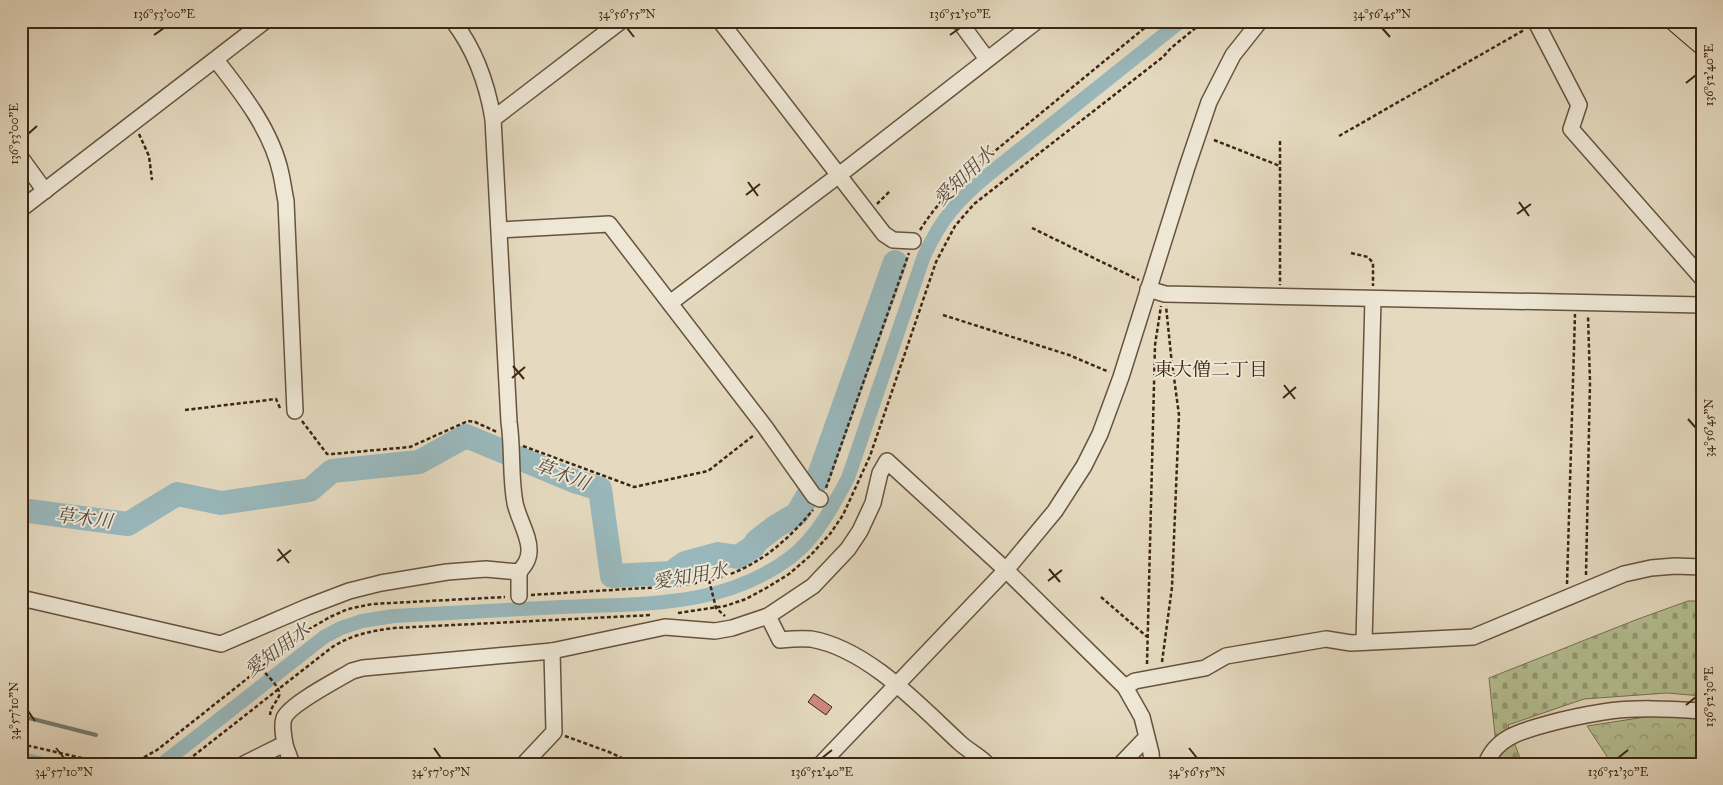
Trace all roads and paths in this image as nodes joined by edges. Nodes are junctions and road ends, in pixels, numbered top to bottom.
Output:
1 (265, 21) edge
2 (454, 21) edge
3 (621, 21) edge
4 (720, 21) edge
5 (959, 21) edge
6 (1037, 21) edge
7 (1153, 21) edge
8 (1204, 21) edge
9 (1260, 21) edge
10 (1674, 21) edge
11 (1538, 23) edge
12 (1702, 45) edge
13 (987, 59) junction
14 (216, 60) junction
15 (493, 119) junction
16 (132, 124) junction
17 (1339, 136) dead end
18 (1214, 140) dead end
19 (1280, 141) dead end
20 (21, 158) edge
21 (1280, 166) junction
22 (839, 175) junction
23 (152, 180) dead end
24 (45, 191) junction
25 (890, 191) dead end
26 (21, 209) edge
27 (868, 212) junction
28 (1032, 228) dead end
29 (500, 230) junction
30 (913, 242) junction
31 (1351, 253) dead end
32 (1702, 278) edge
33 (1149, 286) junction
34 (1280, 297) junction
35 (1372, 299) junction
36 (670, 302) junction
37 (1582, 303) junction
38 (1702, 305) edge
39 (942, 315) dead end
40 (1121, 377) junction
41 (185, 410) dead end
42 (295, 411) junction
43 (765, 426) junction
44 (511, 436) junction
45 (820, 499) junction
46 (1702, 567) edge
47 (1006, 570) junction
48 (519, 572) junction
49 (709, 580) junction
50 (1588, 588) junction
51 (520, 596) junction
52 (1570, 596) junction
53 (1101, 597) dead end
54 (21, 598) edge
55 (716, 608) junction
56 (671, 613) dead end
57 (653, 614) dead end
58 (768, 616) junction
59 (1148, 636) junction
60 (1364, 642) junction
61 (552, 651) junction
62 (261, 668) junction
63 (1155, 677) junction
64 (896, 684) junction
65 (1125, 687) junction
66 (279, 690) junction
67 (1702, 711) edge
68 (554, 732) junction
69 (1146, 738) junction
70 (21, 744) edge
71 (286, 745) junction
72 (108, 764) edge
73 (126, 764) edge
74 (183, 764) edge
75 (244, 764) edge
76 (292, 764) edge
77 (524, 764) edge
78 (634, 764) edge
79 (821, 764) edge
80 (987, 764) edge
81 (1121, 764) edge
82 (1152, 764) edge
83 (1486, 764) edge

1 - 14 street
2 - 15 street
3 - 15 street
4 - 22 street
5 - 13 street
6 - 13 street
7 - 30 path
8 - 55 path
9 - 33 street
10 - 12 main road
11 - 17 path
11 - 32 street
13 - 22 street
14 - 16 street
14 - 42 street
15 - 29 street
16 - 23 path
16 - 24 street
18 - 21 path
19 - 21 path
20 - 24 street
21 - 34 path
22 - 27 street
22 - 36 street
24 - 26 street
25 - 27 path
27 - 30 street
28 - 33 path
29 - 36 street
29 - 44 street
30 - 45 path
31 - 35 path
33 - 34 street
33 - 40 street
34 - 35 street
35 - 37 street
35 - 60 street
36 - 43 street
37 - 38 street
37 - 50 path
37 - 52 path
39 - 40 path
40 - 47 street
41 - 42 path
42 - 44 path
43 - 44 path
43 - 45 street
44 - 48 street
45 - 49 path
46 - 50 street
47 - 58 street
47 - 64 street
47 - 65 street
48 - 51 street
48 - 54 street
49 - 51 path
49 - 55 path
50 - 52 street
51 - 62 path
52 - 60 street
53 - 59 path
55 - 56 path
57 - 66 path
58 - 61 street
58 - 64 street
59 - 63 path
59 - 63 path
60 - 63 street
61 - 68 street
61 - 71 street
62 - 66 path
62 - 73 path
63 - 65 street
64 - 79 street
64 - 80 street
65 - 69 street
66 - 74 path
67 - 83 street
68 - 77 street
68 - 78 path
69 - 81 street
69 - 82 street
70 - 72 path
71 - 75 street
71 - 76 street

